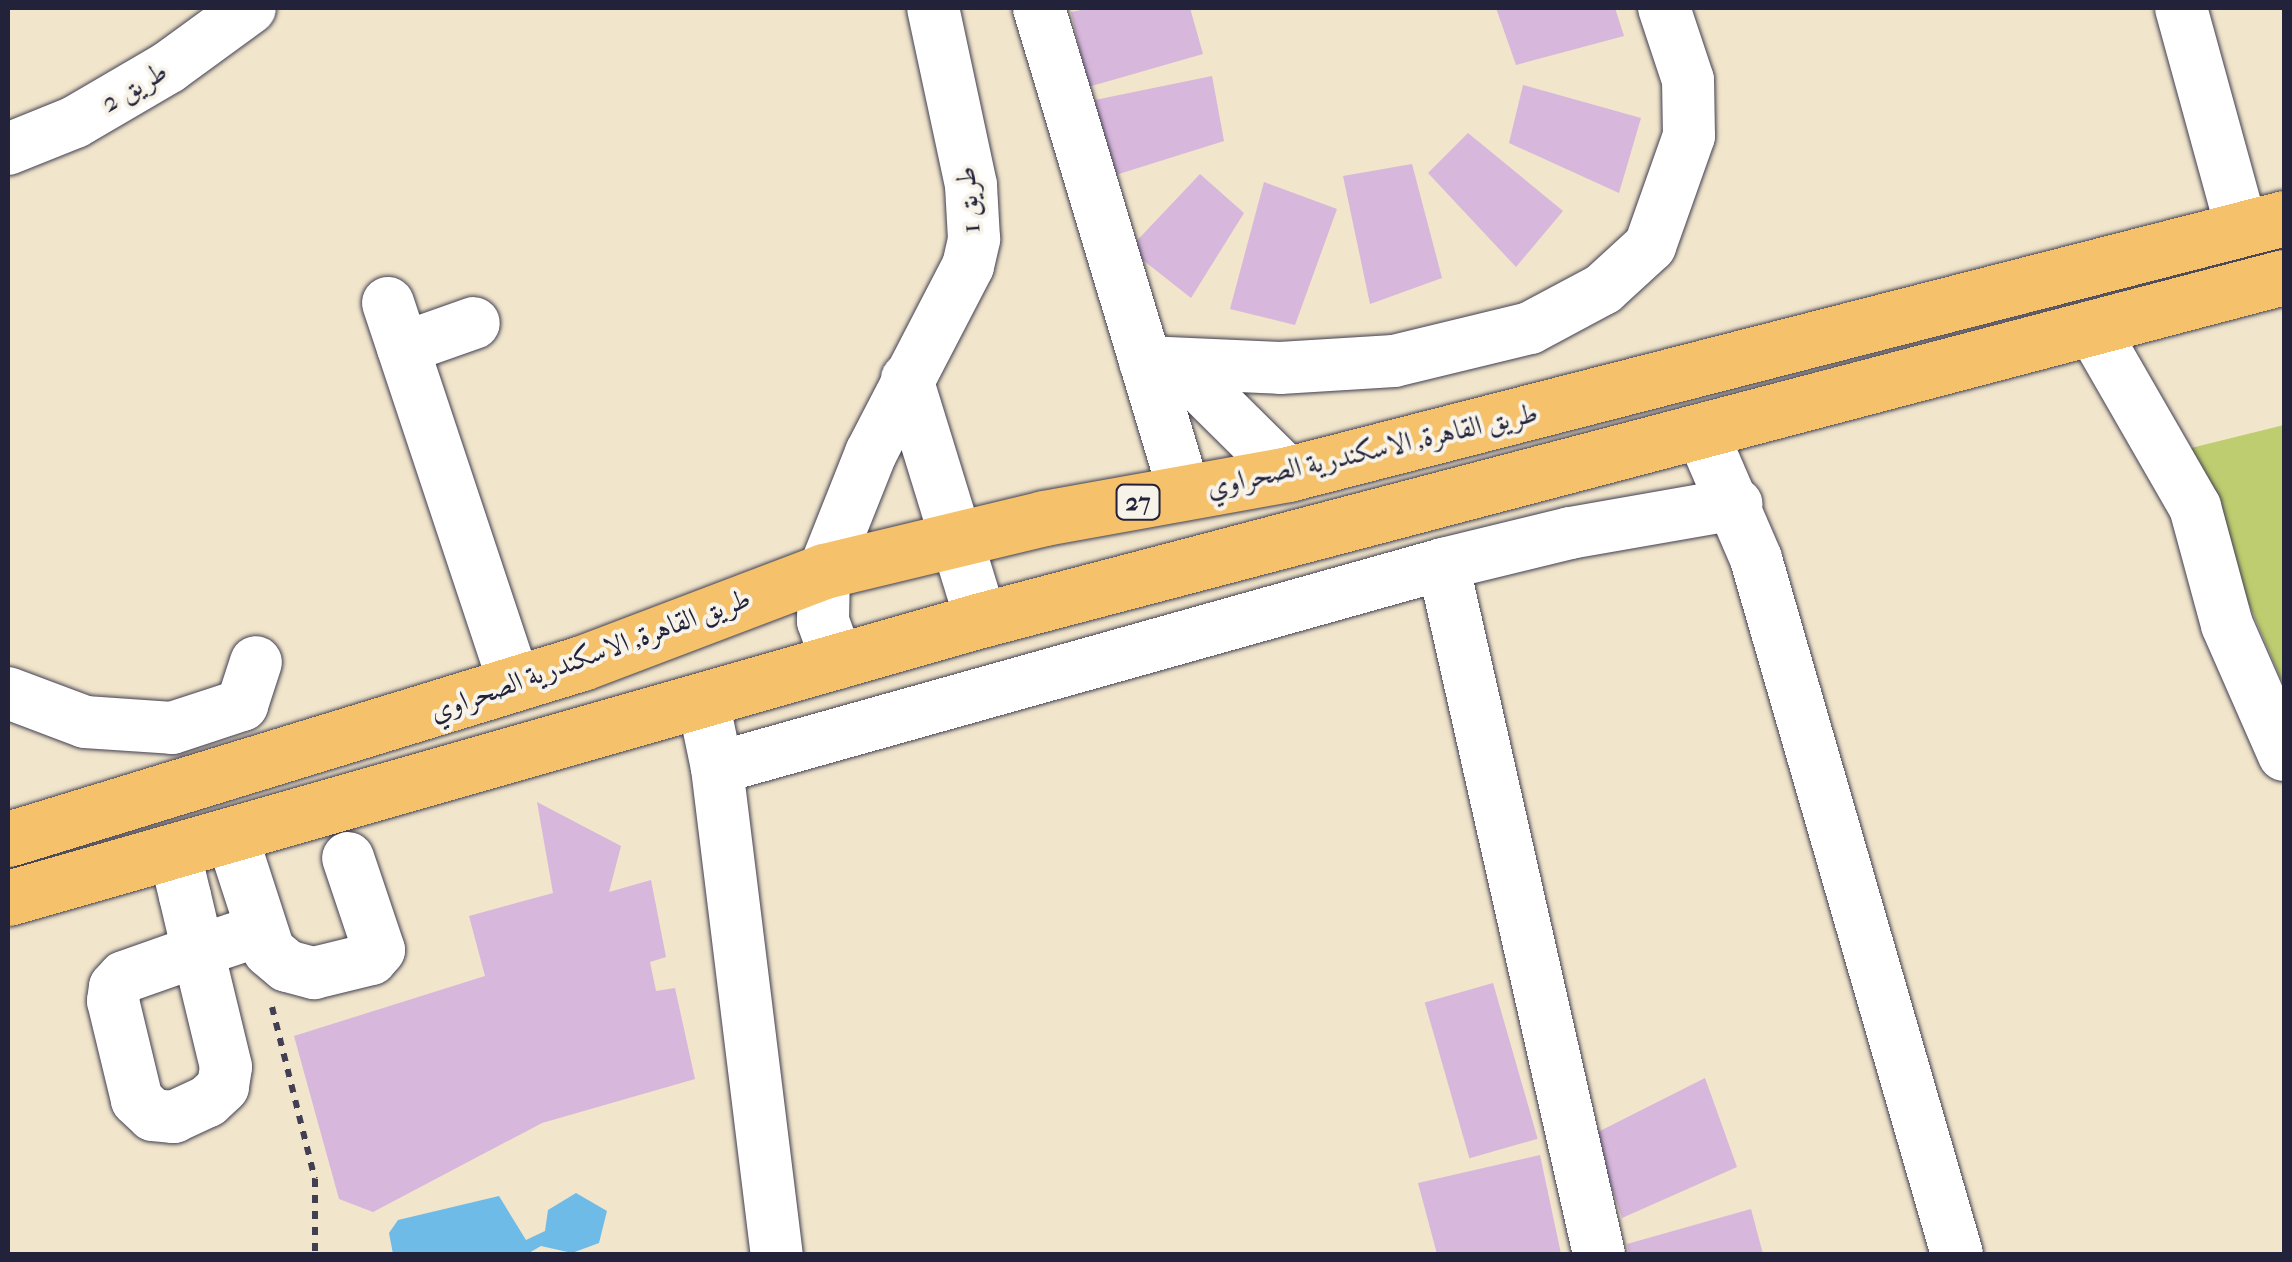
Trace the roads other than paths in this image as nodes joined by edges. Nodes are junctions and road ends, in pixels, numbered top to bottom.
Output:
1 (250, 8) edge
2 (933, 8) edge
3 (1039, 8) edge
4 (1664, 8) edge
5 (2181, 8) edge
6 (8, 149) edge
7 (2263, 224) edge
8 (2284, 277) edge
9 (474, 323) dead end
10 (2092, 328) junction
11 (1162, 364) junction
12 (907, 379) junction
13 (1701, 431) junction
14 (1288, 474) junction
15 (1185, 494) junction
16 (1737, 504) junction
17 (961, 539) junction
18 (1444, 564) junction
19 (824, 570) junction
20 (981, 620) junction
21 (256, 662) dead end
22 (838, 663) junction
23 (515, 684) junction
24 (8, 692) edge
25 (702, 701) junction
26 (2284, 756) edge
27 (717, 768) junction
28 (231, 834) junction
29 (8, 838) edge
30 (174, 850) junction
31 (348, 858) dead end
32 (8, 898) edge
33 (265, 940) junction
34 (777, 1254) edge
35 (1599, 1254) edge
36 (1957, 1254) edge

1 - 6 street, طريق 2
2 - 12 street, طريق 1
3 - 11 street
4 - 11 street
5 - 7 street
7 - 14 highway, طريق القاهرة, الاسكندرية الصحراوي / 27
8 - 10 highway
9 - 23 street
10 - 13 highway
10 - 26 street
11 - 14 street
11 - 15 street
12 - 17 street
12 - 19 street, طريق 1
13 - 16 street
13 - 20 highway
14 - 15 highway, طريق القاهرة, الاسكندرية الصحراوي / 27
15 - 17 highway, طريق القاهرة, الاسكندرية الصحراوي / 27
16 - 18 street
16 - 36 street
17 - 19 highway, طريق القاهرة, الاسكندرية الصحراوي / 27
17 - 20 street
18 - 27 street
18 - 35 street
19 - 22 street, طريق 1
19 - 23 highway, طريق القاهرة, الاسكندرية الصحراوي / 27
20 - 22 highway
21 - 24 street
22 - 25 highway
23 - 29 highway, طريق القاهرة, الاسكندرية الصحراوي / 27
25 - 27 street
25 - 28 highway
27 - 34 street
28 - 30 highway
28 - 33 street
30 - 32 highway
30 - 33 street
31 - 33 street

